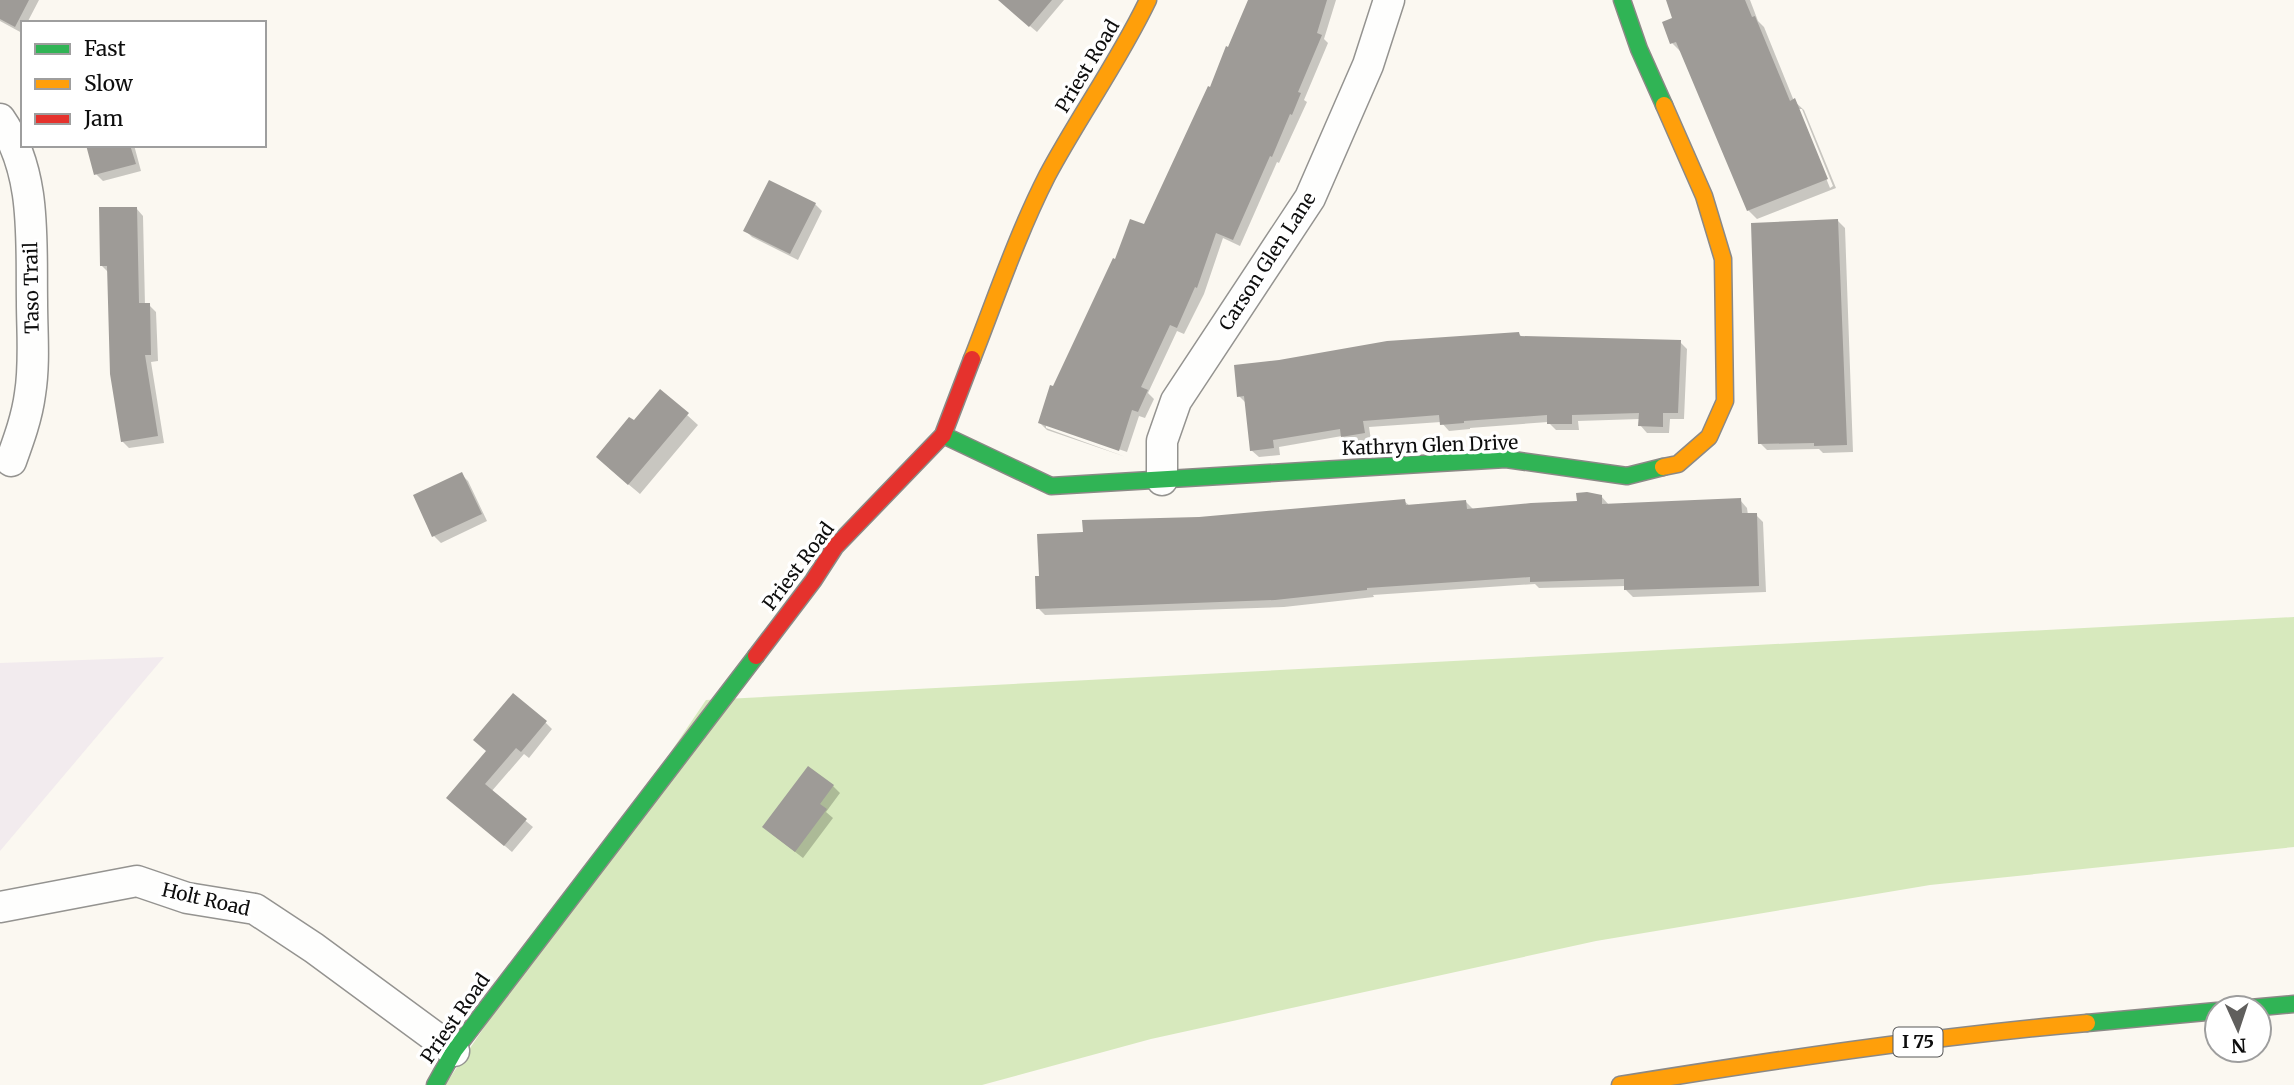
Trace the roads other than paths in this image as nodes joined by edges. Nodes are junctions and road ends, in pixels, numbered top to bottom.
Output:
1 (1148, 0) edge
2 (1390, 0) edge
3 (1622, 0) edge
4 (0, 118) edge
5 (943, 435) junction
6 (11, 461) dead end
7 (1162, 480) junction
8 (0, 907) edge
9 (2294, 1005) edge
10 (2273, 1006) edge
11 (2203, 1012) edge
12 (454, 1051) junction
13 (435, 1085) edge
14 (1620, 1085) edge

1 - 5 main road, Priest Road
2 - 7 street, Carson Glen Lane
3 - 7 main road, Kathryn Glen Drive
4 - 6 street, Taso Trail
5 - 7 main road, Kathryn Glen Drive
5 - 12 main road, Priest Road
8 - 12 street, Holt Road
9 - 10 main road
11 - 14 main road, I 75
12 - 13 main road, Priest Road

